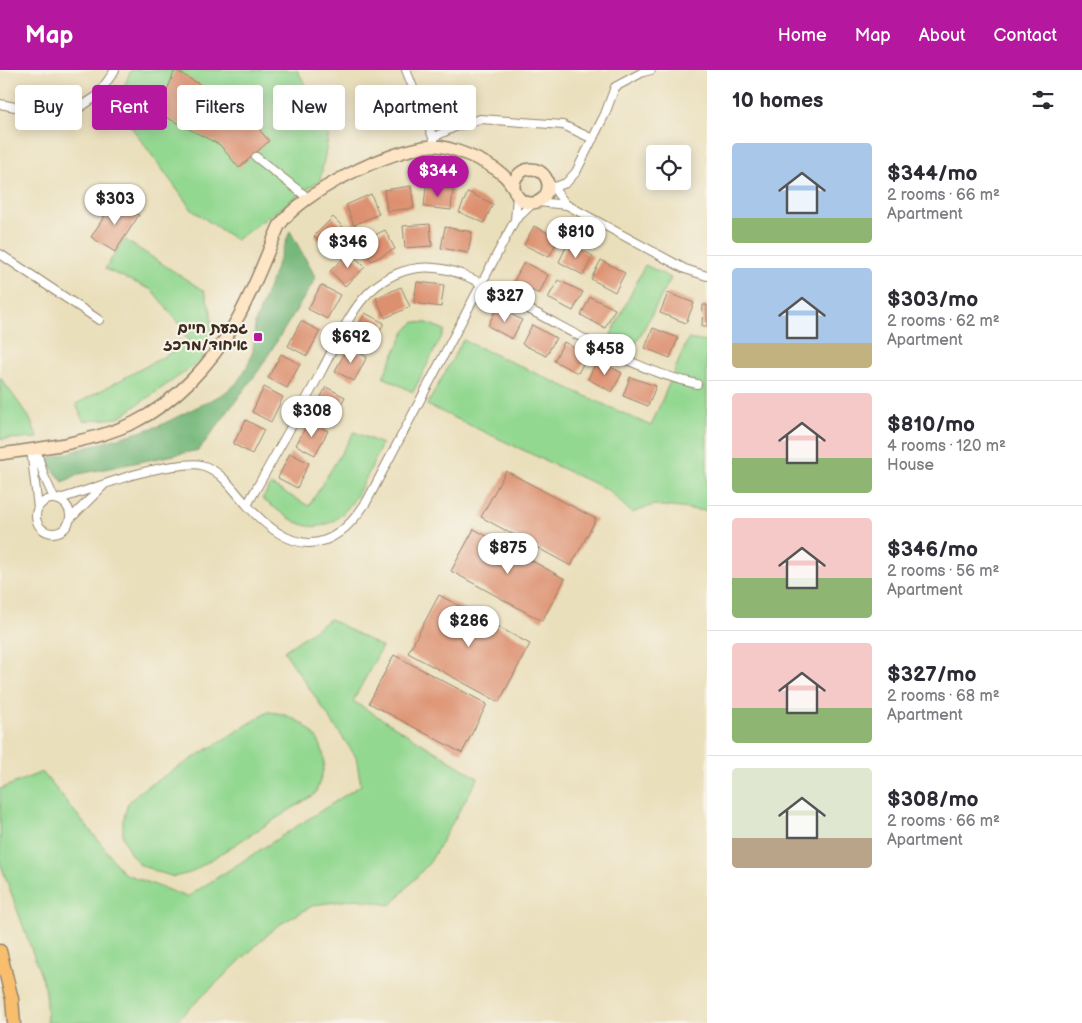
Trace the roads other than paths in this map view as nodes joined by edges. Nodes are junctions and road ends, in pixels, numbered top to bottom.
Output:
1 (116, 70) edge
2 (406, 70) edge
3 (651, 70) edge
4 (0, 104) edge
5 (593, 139) junction
6 (434, 141) junction
7 (256, 157) dead end
8 (496, 170) junction
9 (524, 171) junction
10 (550, 184) junction
11 (516, 193) junction
12 (308, 198) junction
13 (536, 203) junction
14 (567, 205) junction
15 (515, 220) junction
16 (0, 254) edge
17 (707, 276) edge
18 (482, 284) junction
19 (99, 320) dead end
20 (697, 384) dead end
21 (33, 450) junction
22 (0, 454) edge
23 (104, 484) junction
24 (56, 499) junction
25 (247, 505) junction
26 (38, 508) junction
27 (70, 519) junction
28 (0, 951) edge
29 (14, 1023) edge

1 - 4 street
2 - 6 street
3 - 5 street
5 - 6 street
5 - 10 street
6 - 8 street
6 - 12 street
7 - 12 street
8 - 9 street
8 - 11 street
9 - 10 street
9 - 11 street
10 - 13 street
10 - 14 street
11 - 13 street
11 - 15 street
12 - 21 street
13 - 14 street
13 - 15 street
14 - 17 street
15 - 18 street
16 - 19 street
18 - 20 street
18 - 25 street
18 - 25 street
21 - 22 street
21 - 24 street
21 - 26 street
23 - 24 street
23 - 25 street
23 - 27 street
24 - 26 street
24 - 27 street
26 - 27 street
28 - 29 main road

